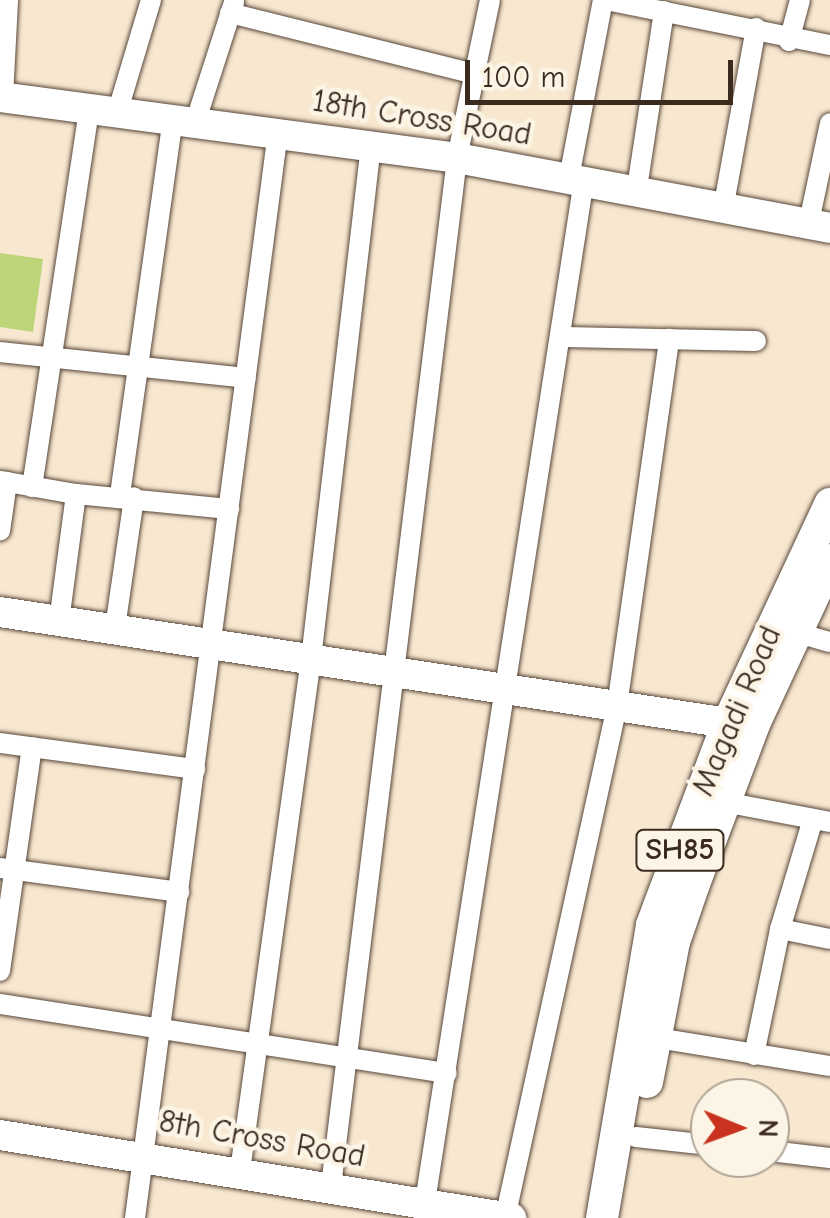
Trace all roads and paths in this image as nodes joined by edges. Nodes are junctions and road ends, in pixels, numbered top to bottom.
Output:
1 (8, 0) edge
2 (151, 0) edge
3 (490, 0) edge
4 (605, 0) edge
5 (800, 0) edge
6 (233, 7) edge
7 (696, 8) edge
8 (664, 11) junction
9 (756, 28) junction
10 (789, 41) junction
11 (830, 45) edge
12 (474, 74) junction
13 (1, 97) edge
14 (104, 109) junction
15 (184, 118) junction
16 (830, 123) edge
17 (278, 132) junction
18 (371, 145) junction
19 (457, 158) junction
20 (577, 178) junction
21 (638, 188) junction
22 (724, 204) junction
23 (819, 225) edge
24 (564, 337) junction
25 (668, 339) junction
26 (756, 340) dead end
27 (0, 352) edge
28 (50, 358) junction
29 (140, 368) junction
30 (246, 378) junction
31 (4, 482) edge
32 (32, 487) junction
33 (76, 494) junction
34 (127, 496) junction
35 (830, 504) edge
36 (229, 508) junction
37 (0, 531) edge
38 (830, 560) edge
39 (0, 612) edge
40 (59, 621) junction
41 (115, 628) junction
42 (798, 633) junction
43 (830, 642) edge
44 (212, 644) junction
45 (311, 659) junction
46 (394, 672) junction
47 (508, 689) junction
48 (616, 706) junction
49 (728, 723) junction
50 (0, 743) edge
51 (32, 747) junction
52 (195, 768) junction
53 (724, 802) junction
54 (822, 821) edge
55 (8, 869) edge
56 (179, 892) junction
57 (780, 929) junction
58 (830, 939) edge
59 (0, 971) edge
60 (0, 1004) edge
61 (162, 1029) junction
62 (656, 1038) junction
63 (258, 1044) junction
64 (754, 1055) junction
65 (347, 1058) junction
66 (830, 1066) edge
67 (447, 1074) junction
68 (0, 1135) edge
69 (636, 1137) junction
70 (690, 1143) edge
71 (790, 1153) edge
72 (145, 1155) junction
73 (830, 1158) edge
74 (240, 1171) junction
75 (331, 1186) junction
76 (424, 1211) edge
77 (135, 1218) edge
78 (507, 1218) edge
79 (602, 1218) edge
80 (620, 1218) edge

1 - 13 street
2 - 14 street
3 - 12 street
4 - 8 street
4 - 20 street
5 - 10 street
6 - 12 street
6 - 15 street
7 - 8 street
7 - 9 street
8 - 21 street
9 - 10 street
9 - 22 street
10 - 11 street
12 - 19 street
13 - 14 street, 18th Cross Road
14 - 15 street, 18th Cross Road
14 - 28 street
15 - 17 street, 18th Cross Road
15 - 29 street
16 - 23 street
17 - 18 street, 18th Cross Road
17 - 30 street
18 - 19 street, 18th Cross Road
18 - 45 street
19 - 20 street, 18th Cross Road
19 - 46 street
20 - 21 street, 18th Cross Road
20 - 24 street
21 - 22 street, 18th Cross Road
22 - 23 street, 18th Cross Road
24 - 25 street
24 - 47 street
25 - 26 street
25 - 48 street
27 - 28 street
28 - 29 street
28 - 32 street
29 - 30 street
29 - 34 street
30 - 36 street
31 - 32 street
31 - 37 street
32 - 33 street
33 - 34 street
33 - 40 street
34 - 36 street
34 - 41 street
35 - 49 main road, Magadi Road / SH85
36 - 44 street
38 - 42 main road, Magadi Road / SH85
39 - 40 street
40 - 41 street
41 - 44 street
42 - 43 street
42 - 53 main road, Magadi Road / SH85
44 - 45 street
44 - 52 street
45 - 46 street
45 - 63 street
46 - 47 street
46 - 65 street
47 - 48 street
47 - 67 street
48 - 49 street
48 - 78 street
49 - 79 main road, Magadi Road / SH85
50 - 51 street
51 - 52 street
51 - 55 street
52 - 56 street
53 - 54 street
53 - 62 main road, Magadi Road / SH85
54 - 57 street
55 - 56 street
55 - 59 street
56 - 61 street
57 - 58 street
57 - 64 street
60 - 61 street
61 - 63 street
61 - 72 street
62 - 64 street
62 - 69 main road, Magadi Road / SH85
63 - 65 street
63 - 74 street
64 - 66 street
65 - 67 street
65 - 75 street
67 - 76 street
68 - 72 street, 8th Cross Road
69 - 70 street
69 - 80 main road, Magadi Road / SH85
71 - 73 street
72 - 74 street, 8th Cross Road
72 - 77 street
74 - 75 street, 8th Cross Road
75 - 76 street, 8th Cross Road
76 - 78 street, 8th Cross Road

